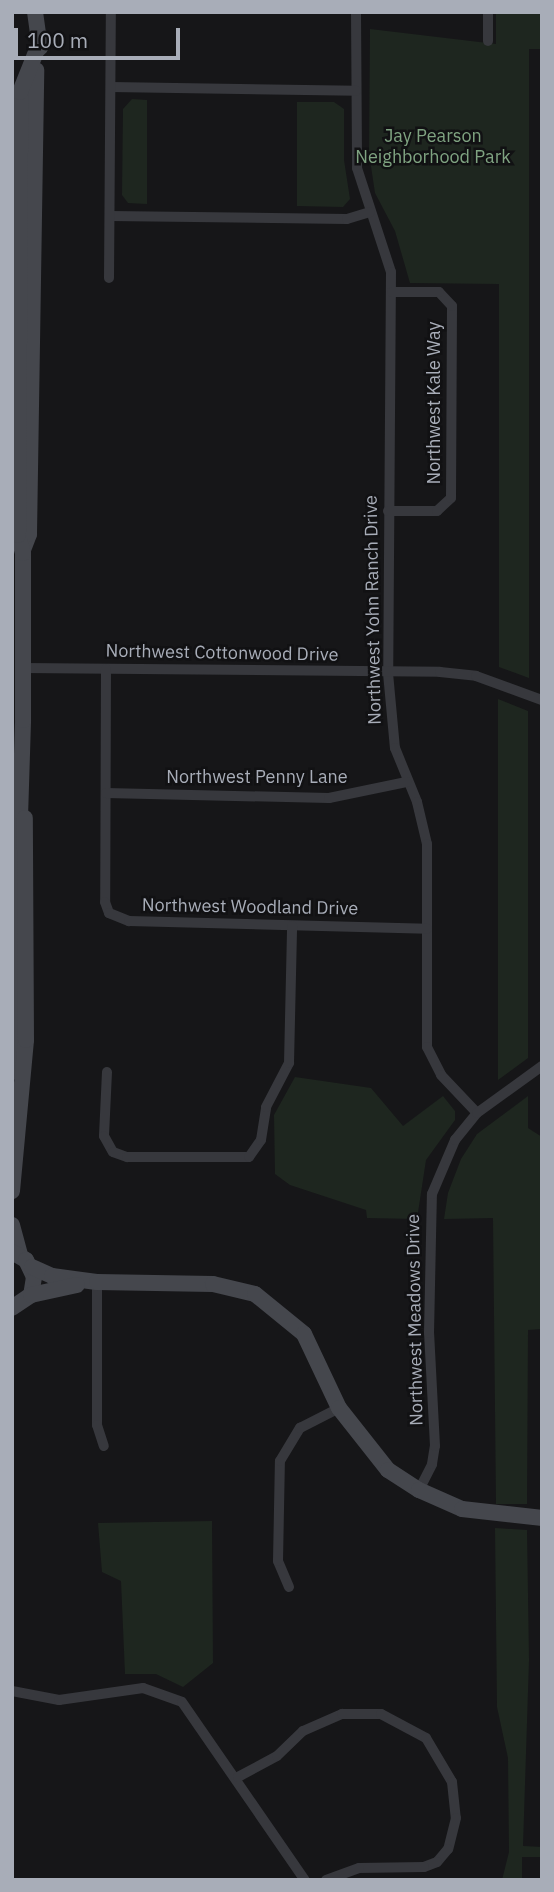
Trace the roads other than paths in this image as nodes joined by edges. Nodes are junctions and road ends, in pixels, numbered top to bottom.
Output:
1 (35, 12) edge
2 (111, 12) edge
3 (356, 12) edge
4 (488, 12) edge
5 (488, 41) dead end
6 (111, 87) junction
7 (356, 91) junction
8 (370, 212) junction
9 (110, 216) junction
10 (109, 278) dead end
11 (392, 292) junction
12 (388, 511) junction
13 (23, 668) junction
14 (106, 669) junction
15 (388, 673) junction
16 (542, 700) edge
17 (407, 782) junction
18 (106, 793) junction
19 (22, 794) junction
20 (292, 926) junction
21 (427, 929) junction
22 (542, 1066) edge
23 (12, 1072) edge
24 (107, 1072) dead end
25 (477, 1113) junction
26 (12, 1191) edge
27 (12, 1225) edge
28 (16, 1254) edge
29 (32, 1267) junction
30 (97, 1282) junction
31 (21, 1303) edge
32 (12, 1325) edge
33 (339, 1408) junction
34 (104, 1446) dead end
35 (419, 1490) junction
36 (542, 1518) edge
37 (289, 1587) dead end
38 (12, 1691) edge
39 (238, 1777) junction
40 (304, 1880) edge
41 (326, 1880) edge

1 - 13 main road
2 - 6 street
3 - 7 street, Northwest Yohn Ranch Drive
4 - 5 street
6 - 7 street
6 - 9 street
7 - 8 street, Northwest Yohn Ranch Drive
8 - 9 street
8 - 11 street, Northwest Yohn Ranch Drive
9 - 10 street
11 - 12 street, Northwest Yohn Ranch Drive
11 - 12 street, Northwest Kale Way
12 - 15 street, Northwest Yohn Ranch Drive
13 - 14 street, Northwest Cottonwood Drive
13 - 19 main road
14 - 15 street, Northwest Cottonwood Drive
14 - 18 street, Northwest Woodland Drive
15 - 16 street, Northwest Cottonwood Drive
15 - 17 street, Northwest Yohn Ranch Drive
17 - 18 street, Northwest Penny Lane
17 - 21 street, Northwest Yohn Ranch Drive
18 - 20 street, Northwest Woodland Drive
19 - 23 main road
19 - 26 main road
20 - 21 street, Northwest Woodland Drive
20 - 24 street
21 - 25 street, Northwest Yohn Ranch Drive
22 - 25 street, Northwest Meadows Drive
25 - 35 street, Northwest Meadows Drive
27 - 28 main road
28 - 29 main road
29 - 30 main road
29 - 31 main road
30 - 31 main road
30 - 33 main road
30 - 34 street
31 - 32 main road
33 - 35 main road
33 - 37 street
35 - 36 main road
38 - 39 street
39 - 40 street
39 - 41 street

